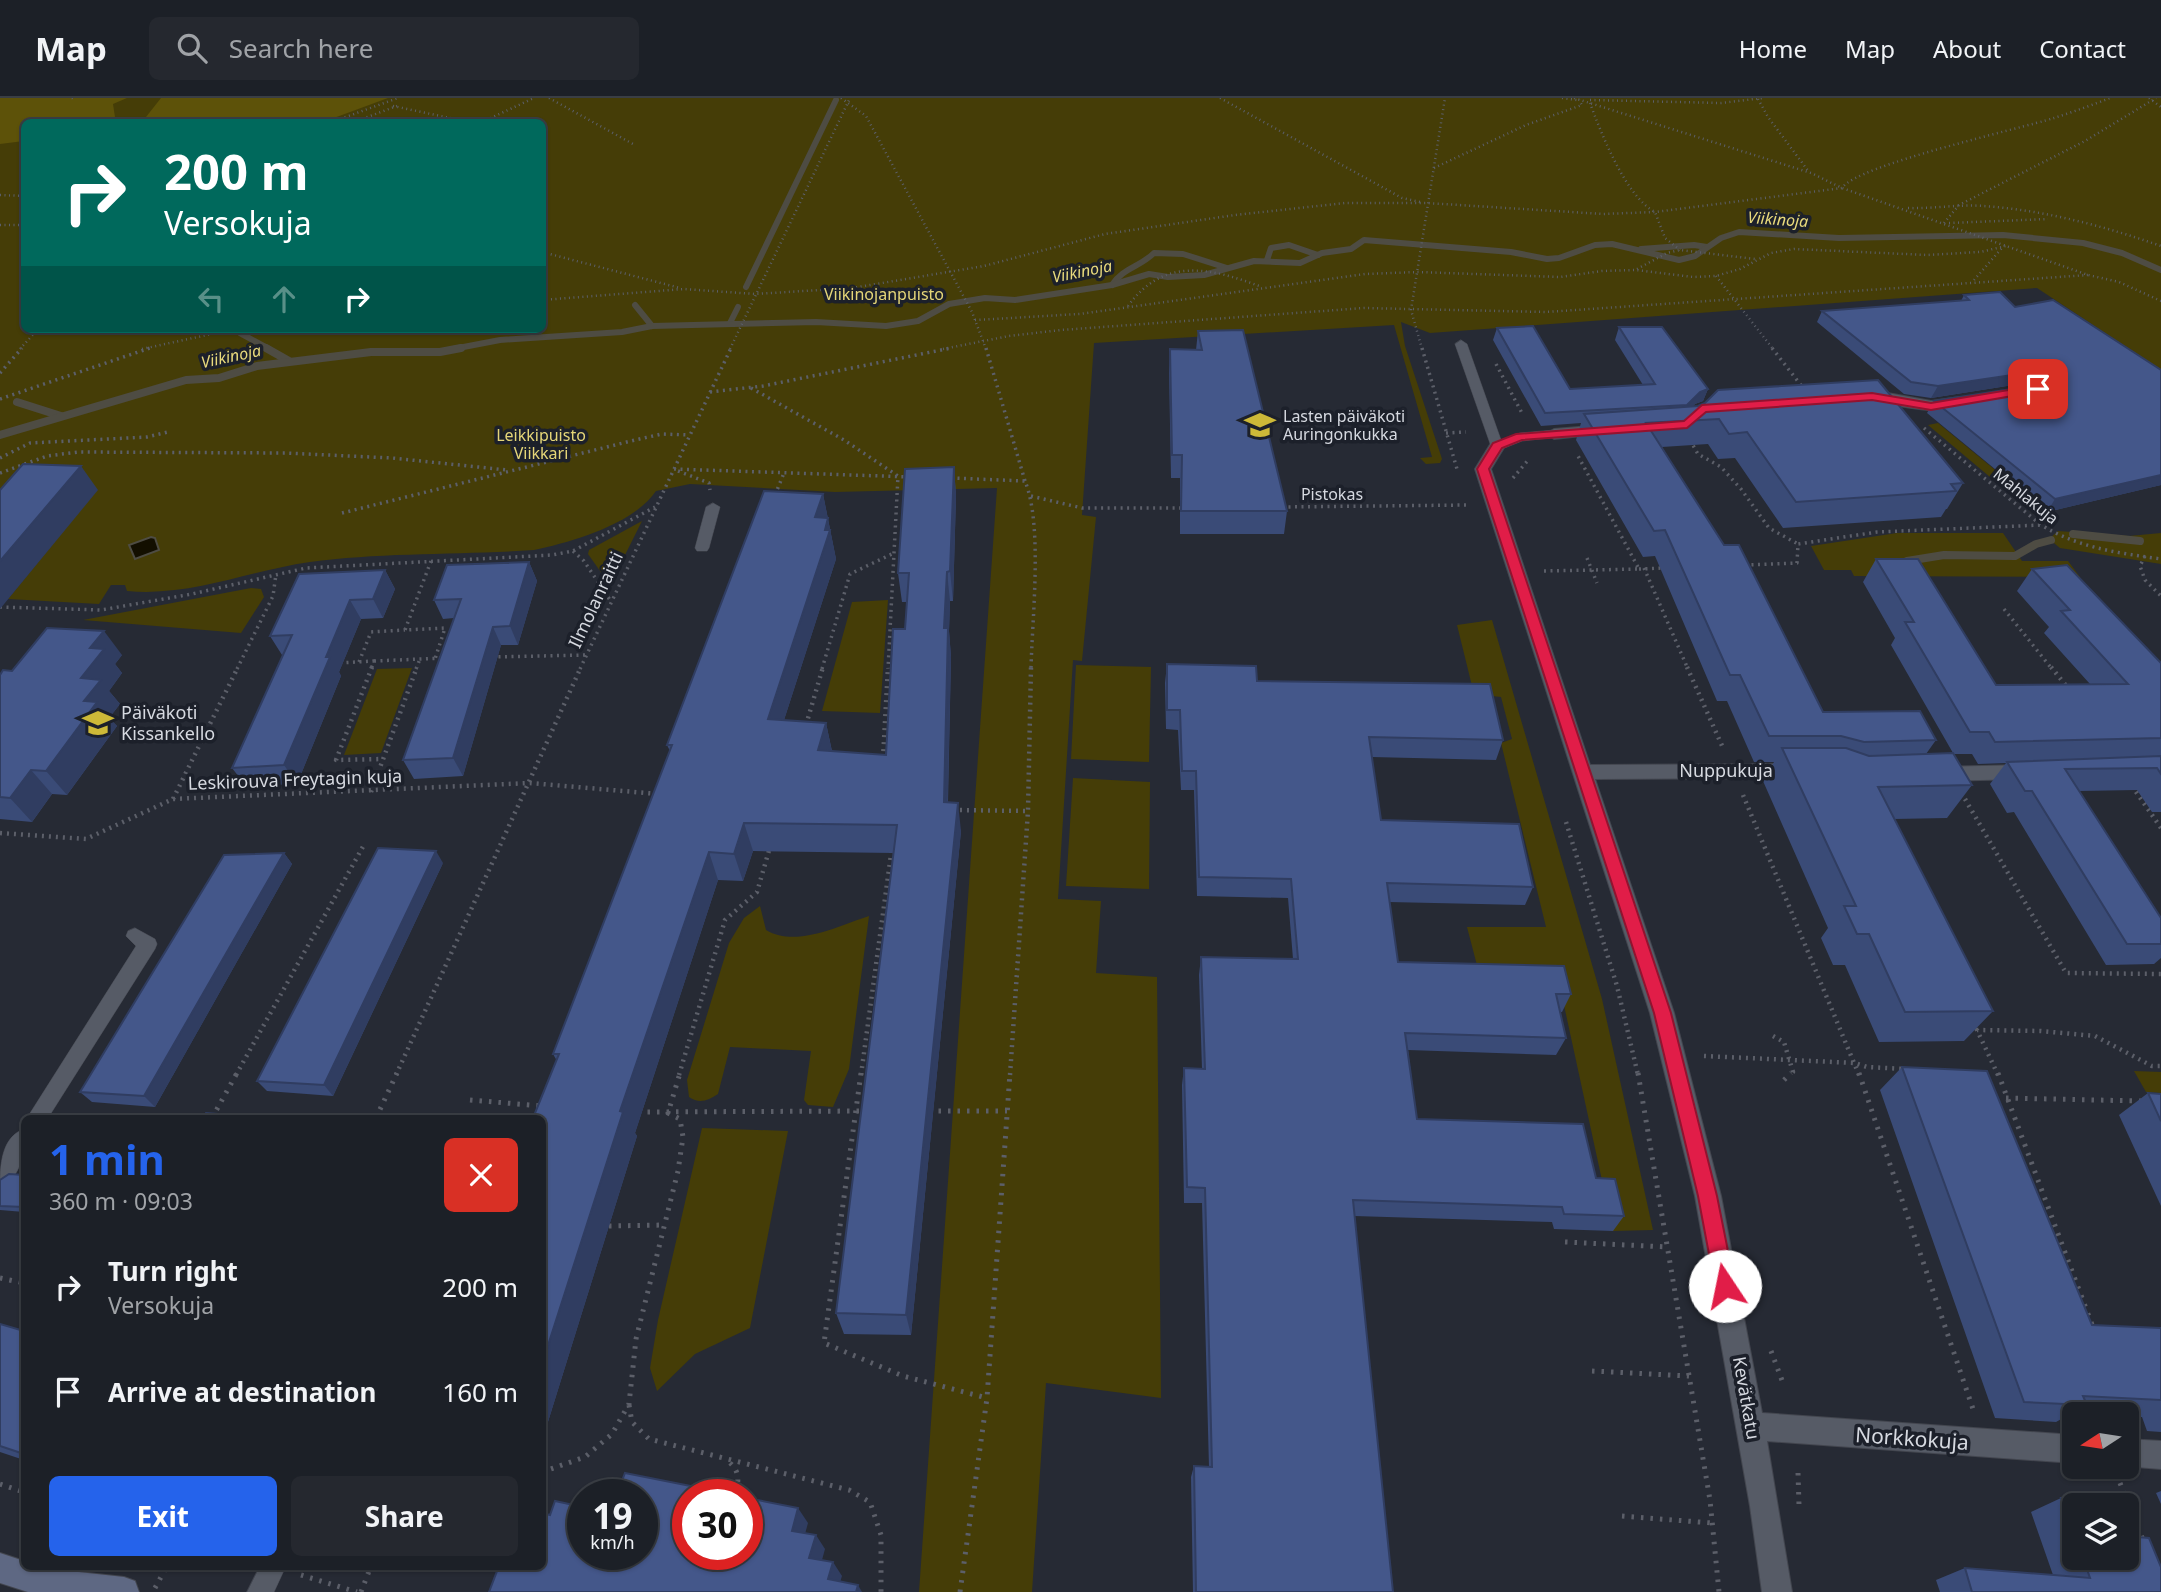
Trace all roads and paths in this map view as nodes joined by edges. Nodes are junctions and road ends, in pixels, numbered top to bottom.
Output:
1 (398, 98) edge
2 (534, 98) edge
3 (549, 98) edge
4 (841, 98) edge
5 (1220, 98) edge
6 (1445, 98) edge
7 (1562, 98) edge
8 (1763, 98) edge
9 (2110, 98) edge
10 (1576, 99) edge
11 (1758, 99) edge
12 (2153, 99) edge
13 (849, 100) edge
14 (1590, 103) junction
15 (393, 106) dead end
16 (398, 106) junction
17 (2161, 107) edge
18 (340, 119) edge
19 (362, 119) edge
20 (456, 119) edge
21 (488, 119) edge
22 (633, 144) dead end
23 (1433, 169) junction
24 (1811, 173) junction
25 (1842, 188) junction
26 (0, 195) edge
27 (21, 196) edge
28 (1427, 203) junction
29 (1959, 205) junction
30 (1902, 207) junction
31 (1655, 212) junction
32 (2062, 220) junction
33 (1944, 223) junction
34 (0, 225) edge
35 (21, 225) edge
36 (2006, 246) junction
37 (2161, 246) edge
38 (1680, 250) junction
39 (546, 253) edge
40 (1755, 259) junction
41 (1636, 270) junction
42 (950, 271) junction
43 (1418, 272) junction
44 (2088, 275) junction
45 (1716, 276) junction
46 (1971, 281) junction
47 (718, 285) dead end
48 (1265, 288) junction
49 (684, 289) junction
50 (715, 292) junction
51 (755, 294) junction
52 (1735, 298) junction
53 (546, 299) edge
54 (2161, 301) edge
55 (1127, 307) junction
56 (1411, 310) junction
57 (975, 320) junction
58 (35, 333) edge
59 (217, 333) edge
60 (984, 342) junction
61 (1461, 344) dead end
62 (1492, 356) dead end
63 (0, 373) edge
64 (750, 387) junction
65 (710, 392) junction
66 (0, 399) edge
67 (1971, 400) edge
68 (1813, 401) joint
69 (1903, 401) junction
70 (1616, 429) edge
71 (168, 432) dead end
72 (1560, 434) junction
73 (1686, 434) edge
74 (690, 435) junction
75 (1533, 436) junction
76 (1497, 446) junction
77 (0, 458) edge
78 (674, 469) junction
79 (508, 470) junction
80 (0, 473) edge
81 (784, 473) junction
82 (898, 476) junction
83 (923, 477) edge
84 (949, 478) edge
85 (1459, 478) dead end
86 (1025, 481) junction
87 (1031, 496) junction
88 (1465, 496) dead end
89 (774, 499) edge
90 (1467, 505) junction
91 (655, 507) junction
92 (713, 507) joint
93 (1275, 507) edge
94 (1192, 508) edge
95 (342, 513) dead end
96 (1471, 517) dead end
97 (1885, 520) edge
98 (2041, 525) junction
99 (1894, 531) junction
100 (1798, 544) junction
101 (702, 548) dead end
102 (573, 551) junction
103 (894, 554) junction
104 (2145, 556) junction
105 (1587, 558) dead end
106 (2161, 559) edge
107 (431, 561) junction
108 (1747, 565) junction
109 (1736, 566) edge
110 (1642, 568) junction
111 (1671, 568) edge
112 (1592, 570) junction
113 (1536, 571) dead end
114 (276, 574) junction
115 (1753, 578) edge
116 (1597, 583) dead end
117 (2161, 596) edge
118 (610, 600) junction
119 (0, 607) edge
120 (2004, 609) dead end
121 (405, 630) junction
122 (586, 655) junction
123 (490, 657) edge
124 (448, 658) edge
125 (420, 659) junction
126 (435, 659) junction
127 (374, 661) junction
128 (359, 662) junction
129 (335, 663) edge
130 (2070, 691) edge
131 (806, 727) edge
132 (383, 759) junction
133 (882, 768) edge
134 (1732, 771) junction
135 (1812, 771) edge
136 (1584, 772) junction
137 (2042, 772) edge
138 (1951, 774) junction
139 (1912, 775) edge
140 (2128, 780) edge
141 (530, 783) junction
142 (371, 792) junction
143 (173, 799) junction
144 (655, 807) edge
145 (950, 810) edge
146 (1028, 811) junction
147 (1563, 811) dead end
148 (2161, 828) edge
149 (0, 833) edge
150 (365, 842) dead end
151 (772, 842) edge
152 (896, 854) edge
153 (135, 936) dead end
154 (2161, 974) edge
155 (1971, 1018) edge
156 (1977, 1030) junction
157 (1773, 1036) dead end
158 (1704, 1056) dead end
159 (1790, 1059) junction
160 (1856, 1063) junction
161 (2161, 1066) edge
162 (1907, 1069) edge
163 (1985, 1073) edge
164 (1998, 1074) junction
165 (1784, 1080) dead end
166 (2006, 1098) junction
167 (470, 1100) dead end
168 (2148, 1101) edge
169 (855, 1111) junction
170 (880, 1111) edge
171 (920, 1111) edge
172 (1007, 1111) junction
173 (626, 1112) edge
174 (668, 1113) junction
175 (39, 1115) edge
176 (214, 1115) edge
177 (377, 1115) edge
178 (539, 1115) edge
179 (21, 1143) edge
180 (0, 1177) edge
181 (665, 1225) junction
182 (609, 1226) dead end
183 (1565, 1242) dead end
184 (1668, 1247) junction
185 (0, 1278) edge
186 (21, 1282) edge
187 (2097, 1338) edge
188 (1592, 1371) dead end
189 (1689, 1376) junction
190 (987, 1398) junction
191 (629, 1404) junction
192 (1751, 1426) junction
193 (1984, 1443) junction
194 (2062, 1448) edge
195 (2161, 1455) edge
196 (726, 1461) junction
197 (2139, 1461) edge
198 (546, 1471) edge
199 (738, 1479) edge
200 (2126, 1479) edge
201 (0, 1484) edge
202 (21, 1491) edge
203 (1622, 1516) dead end
204 (1712, 1522) junction
205 (2145, 1544) edge
206 (0, 1568) edge
207 (165, 1570) edge
208 (272, 1570) edge
209 (284, 1570) edge
210 (369, 1570) edge
211 (53, 1588) edge
212 (124, 1592) edge
213 (153, 1592) edge
214 (260, 1592) edge
215 (359, 1592) edge
216 (881, 1592) edge
217 (960, 1592) edge
218 (1719, 1592) edge
219 (1777, 1592) edge

1 - 18 path
2 - 21 path
3 - 22 path
4 - 13 path
5 - 28 path
6 - 23 path
7 - 10 path
8 - 11 path
9 - 25 path
10 - 11 path
10 - 14 path
10 - 23 path
11 - 24 path
12 - 17 path
12 - 29 path
13 - 42 path
13 - 51 path, Ilmolanraitti
14 - 24 path
14 - 31 path
15 - 16 path
16 - 19 path
16 - 20 path
23 - 28 path
24 - 25 path
25 - 30 path
25 - 31 path
26 - 27 path
28 - 31 path
28 - 42 path
28 - 43 path
29 - 30 path
29 - 32 path
29 - 33 path
30 - 33 path
31 - 38 path
32 - 33 path
32 - 37 path
33 - 36 path
34 - 35 path
36 - 40 path
36 - 44 path
36 - 46 path
38 - 40 path
38 - 41 path
39 - 49 path
40 - 45 path
41 - 43 path
41 - 45 path
42 - 51 path
42 - 57 path
43 - 48 path
43 - 56 path
44 - 46 path
44 - 54 path
45 - 52 path
46 - 52 path
47 - 50 path
48 - 55 path
48 - 55 path
49 - 50 path
49 - 53 path
50 - 51 path
51 - 65 path, Ilmolanraitti
52 - 56 path
52 - 68 path
55 - 57 path
56 - 60 path
56 - 85 path
57 - 60 path
58 - 63 path
59 - 66 path
60 - 64 path
60 - 86 path
61 - 76 lane
62 - 75 path
64 - 65 path
64 - 82 path
65 - 74 path, Ilmolanraitti
67 - 69 street
68 - 69 street
69 - 98 path, Mahlakuja
70 - 72 street
71 - 77 path
72 - 75 lane
72 - 110 path
73 - 100 path
74 - 78 path, Ilmolanraitti
74 - 79 path
75 - 76 lane
76 - 136 street, Kevätkatu
78 - 81 path
78 - 91 path, Ilmolanraitti
78 - 92 path
79 - 80 path
79 - 95 path
81 - 82 path
81 - 89 path
82 - 83 path
82 - 103 path
84 - 86 path
86 - 87 path
87 - 94 path
87 - 146 path
88 - 90 path
90 - 93 path, Pistokas
90 - 96 path
91 - 102 path
91 - 118 path, Ilmolanraitti
92 - 101 lane
97 - 99 path
98 - 99 path
98 - 104 path, Mahlakuja
99 - 100 path
100 - 108 path
102 - 107 path
102 - 118 path
103 - 131 path
103 - 133 path
104 - 106 path, Mahlakuja
104 - 117 path
105 - 112 path
107 - 114 path
107 - 121 path
108 - 109 path
108 - 115 path
110 - 111 path
110 - 112 path
110 - 134 path
112 - 113 path
112 - 116 path
114 - 119 path
114 - 143 path
118 - 122 path, Ilmolanraitti
120 - 130 path
121 - 126 path
121 - 128 path
122 - 123 path
122 - 141 path, Ilmolanraitti
124 - 126 path
125 - 126 path
125 - 127 path
125 - 132 path
127 - 128 path
127 - 132 path
128 - 129 path
132 - 142 path
134 - 135 street, Nuppukuja
134 - 136 street, Nuppukuja
134 - 160 path
136 - 192 street, Kevätkatu
137 - 138 street
138 - 139 street
138 - 154 path
140 - 148 path
141 - 142 path, Leskirouva Freytagin kuja
141 - 144 path, Leskirouva Freytagin kuja
141 - 177 path, Ilmolanraitti
142 - 143 path, Leskirouva Freytagin kuja
143 - 149 path, Leskirouva Freytagin kuja
145 - 146 path
146 - 172 path
147 - 184 path
150 - 176 path
151 - 174 path
152 - 169 path
153 - 175 lane
155 - 156 path
156 - 161 path
156 - 164 path
157 - 159 path
158 - 159 path
159 - 160 path
159 - 165 path
160 - 162 path
160 - 193 path
163 - 164 path
164 - 166 path
166 - 168 path
166 - 187 path
167 - 178 path
169 - 170 path
169 - 174 path
169 - 190 path
171 - 172 path
172 - 190 path
173 - 174 path
174 - 181 path
179 - 180 lane
181 - 182 path
181 - 191 path
183 - 184 path
184 - 189 path
185 - 186 path
188 - 189 path
189 - 204 path
190 - 217 path
191 - 196 path
191 - 198 path
192 - 193 street, Norkkokuja
192 - 219 street, Kevätkatu
193 - 194 street, Norkkokuja
195 - 197 street
196 - 199 path
196 - 216 path
200 - 205 path
201 - 202 path
203 - 204 path
204 - 218 path
206 - 211 street
207 - 213 path
208 - 214 lane
209 - 215 path
210 - 215 path
211 - 212 street

